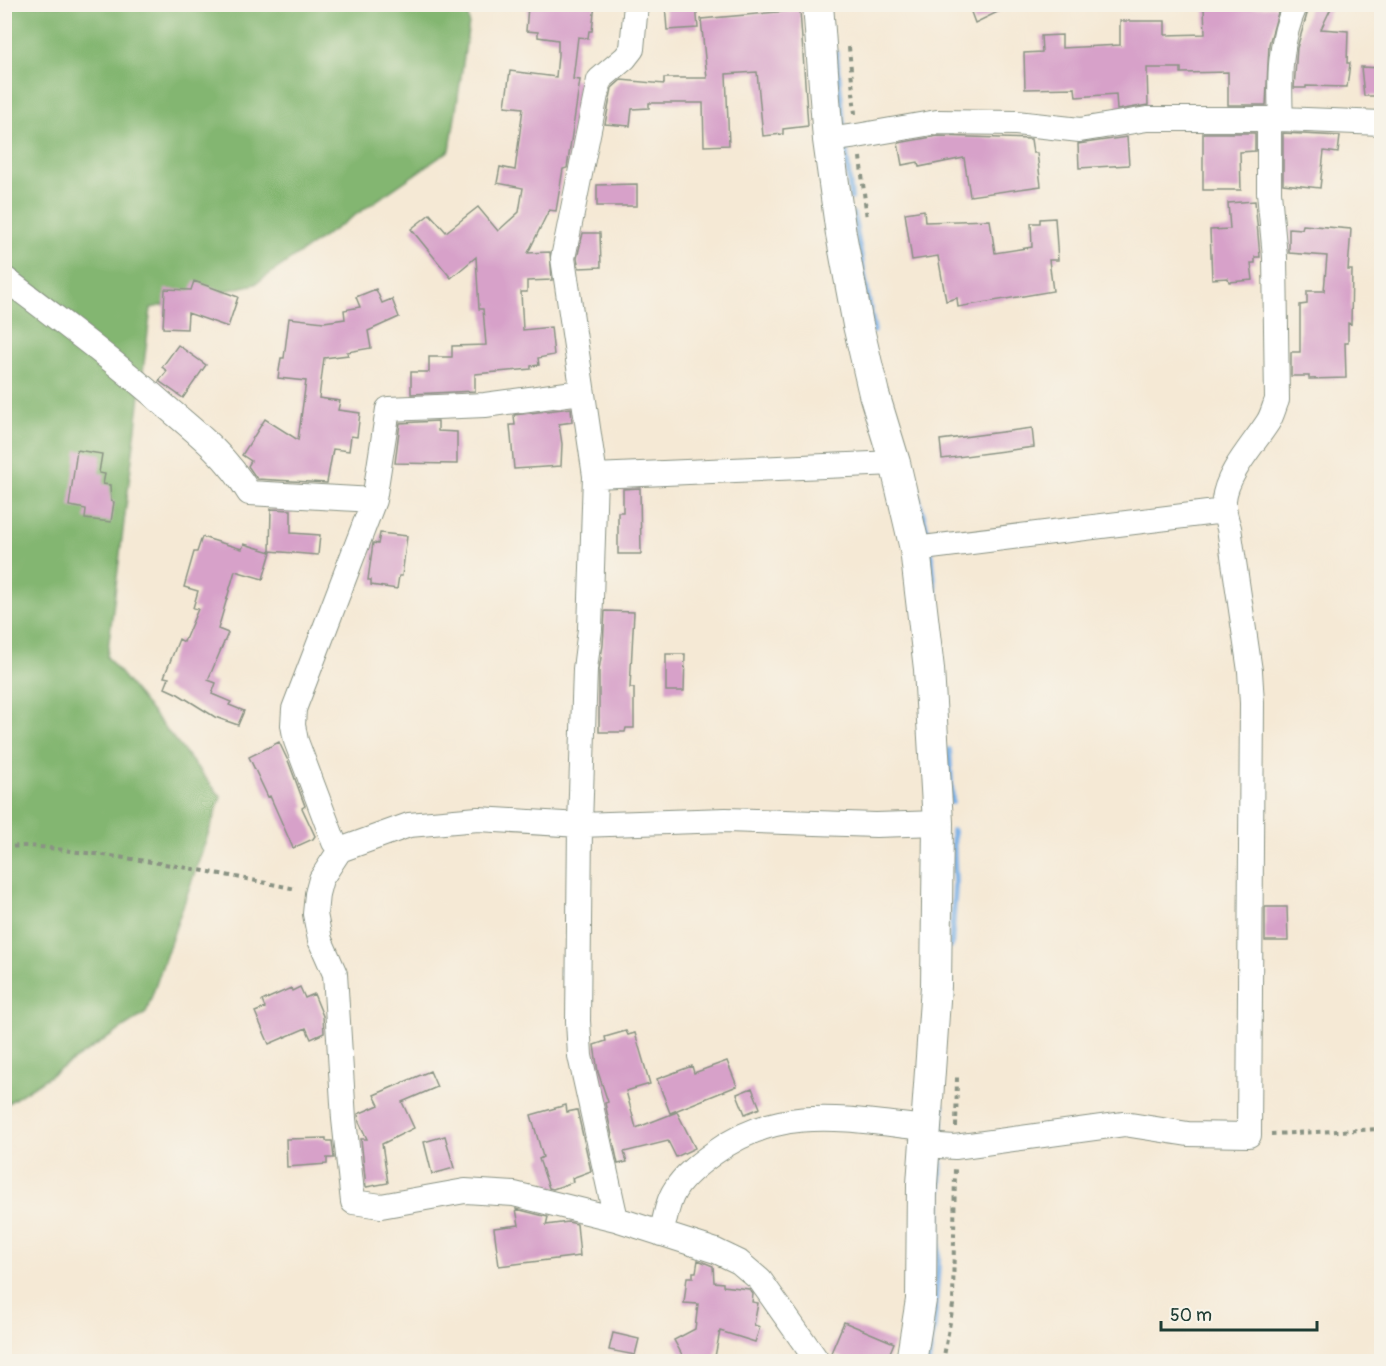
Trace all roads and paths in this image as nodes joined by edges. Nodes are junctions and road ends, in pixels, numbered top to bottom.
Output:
1 (636, 4) edge
2 (818, 4) edge
3 (1296, 4) edge
4 (1275, 119) junction
5 (1382, 123) edge
6 (840, 138) junction
7 (4, 278) edge
8 (581, 392) junction
9 (895, 463) junction
10 (595, 476) junction
11 (374, 500) junction
12 (1224, 511) junction
13 (924, 548) junction
14 (938, 823) junction
15 (580, 825) junction
16 (4, 848) edge
17 (340, 850) junction
18 (317, 894) junction
19 (1382, 1129) edge
20 (1249, 1135) junction
21 (933, 1141) junction
22 (616, 1219) junction
23 (661, 1234) junction
24 (818, 1362) edge
25 (911, 1362) edge

1 - 8 street
2 - 6 street
3 - 4 street
4 - 5 street
4 - 6 street
4 - 12 street
6 - 9 street
7 - 11 street
8 - 10 street
8 - 11 street
9 - 10 street
9 - 13 street
10 - 15 street
11 - 17 street
12 - 13 street
12 - 20 street
13 - 14 street
14 - 15 street
14 - 21 street
15 - 17 street
15 - 22 street
16 - 18 path
17 - 18 street
18 - 22 street
19 - 20 path
20 - 21 street
21 - 23 street
21 - 25 street
22 - 23 street
23 - 24 street

